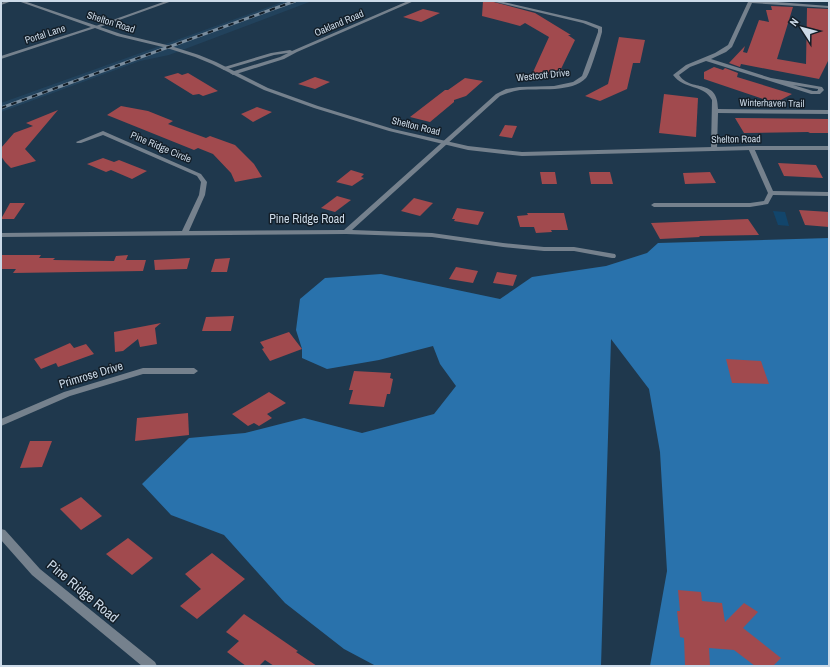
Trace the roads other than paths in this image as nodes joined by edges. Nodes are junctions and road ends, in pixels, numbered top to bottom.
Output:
1 (10, 1) edge
2 (20, 1) edge
3 (157, 1) edge
4 (170, 1) edge
5 (412, 1) edge
6 (492, 1) edge
7 (748, 2) edge
8 (164, 3) junction
9 (1, 4) edge
10 (829, 7) edge
11 (95, 27) junction
12 (295, 51) junction
13 (1, 58) edge
14 (706, 59) junction
15 (224, 68) junction
16 (233, 73) junction
17 (770, 79) junction
18 (715, 111) junction
19 (829, 112) edge
20 (79, 142) dead end
21 (446, 143) junction
22 (751, 148) junction
23 (829, 148) edge
24 (714, 149) junction
25 (772, 193) junction
26 (829, 194) edge
27 (654, 205) dead end
28 (346, 232) junction
29 (185, 233) junction
30 (1, 234) edge
31 (612, 256) dead end
32 (194, 371) dead end
33 (1, 423) edge
34 (1, 534) edge
35 (151, 666) edge

1 - 9 street
2 - 11 street, Shelton Road
3 - 8 street
4 - 8 street, Portal Lane
5 - 12 street, Oakland Road
6 - 21 street, Westcott Drive
7 - 10 street
7 - 14 street
8 - 11 street, Portal Lane
11 - 13 street, Portal Lane
11 - 15 street, Shelton Road
12 - 15 street, Oakland Road
12 - 16 street, Oakland Road
14 - 17 street
14 - 18 street
15 - 16 street, Shelton Road
16 - 21 street, Shelton Road
17 - 17 street
18 - 19 street, Winterhaven Trail
18 - 24 street
20 - 29 street, Pine Ridge Circle
21 - 24 street, Shelton Road
21 - 28 street, Westcott Drive
22 - 23 street, Shelton Road
22 - 24 street, Shelton Road
22 - 25 street
25 - 26 street
25 - 27 street
28 - 29 street, Pine Ridge Road
28 - 31 street, Pine Ridge Road
29 - 30 street, Pine Ridge Road
32 - 33 street, Primrose Drive
34 - 35 street, Pine Ridge Road

